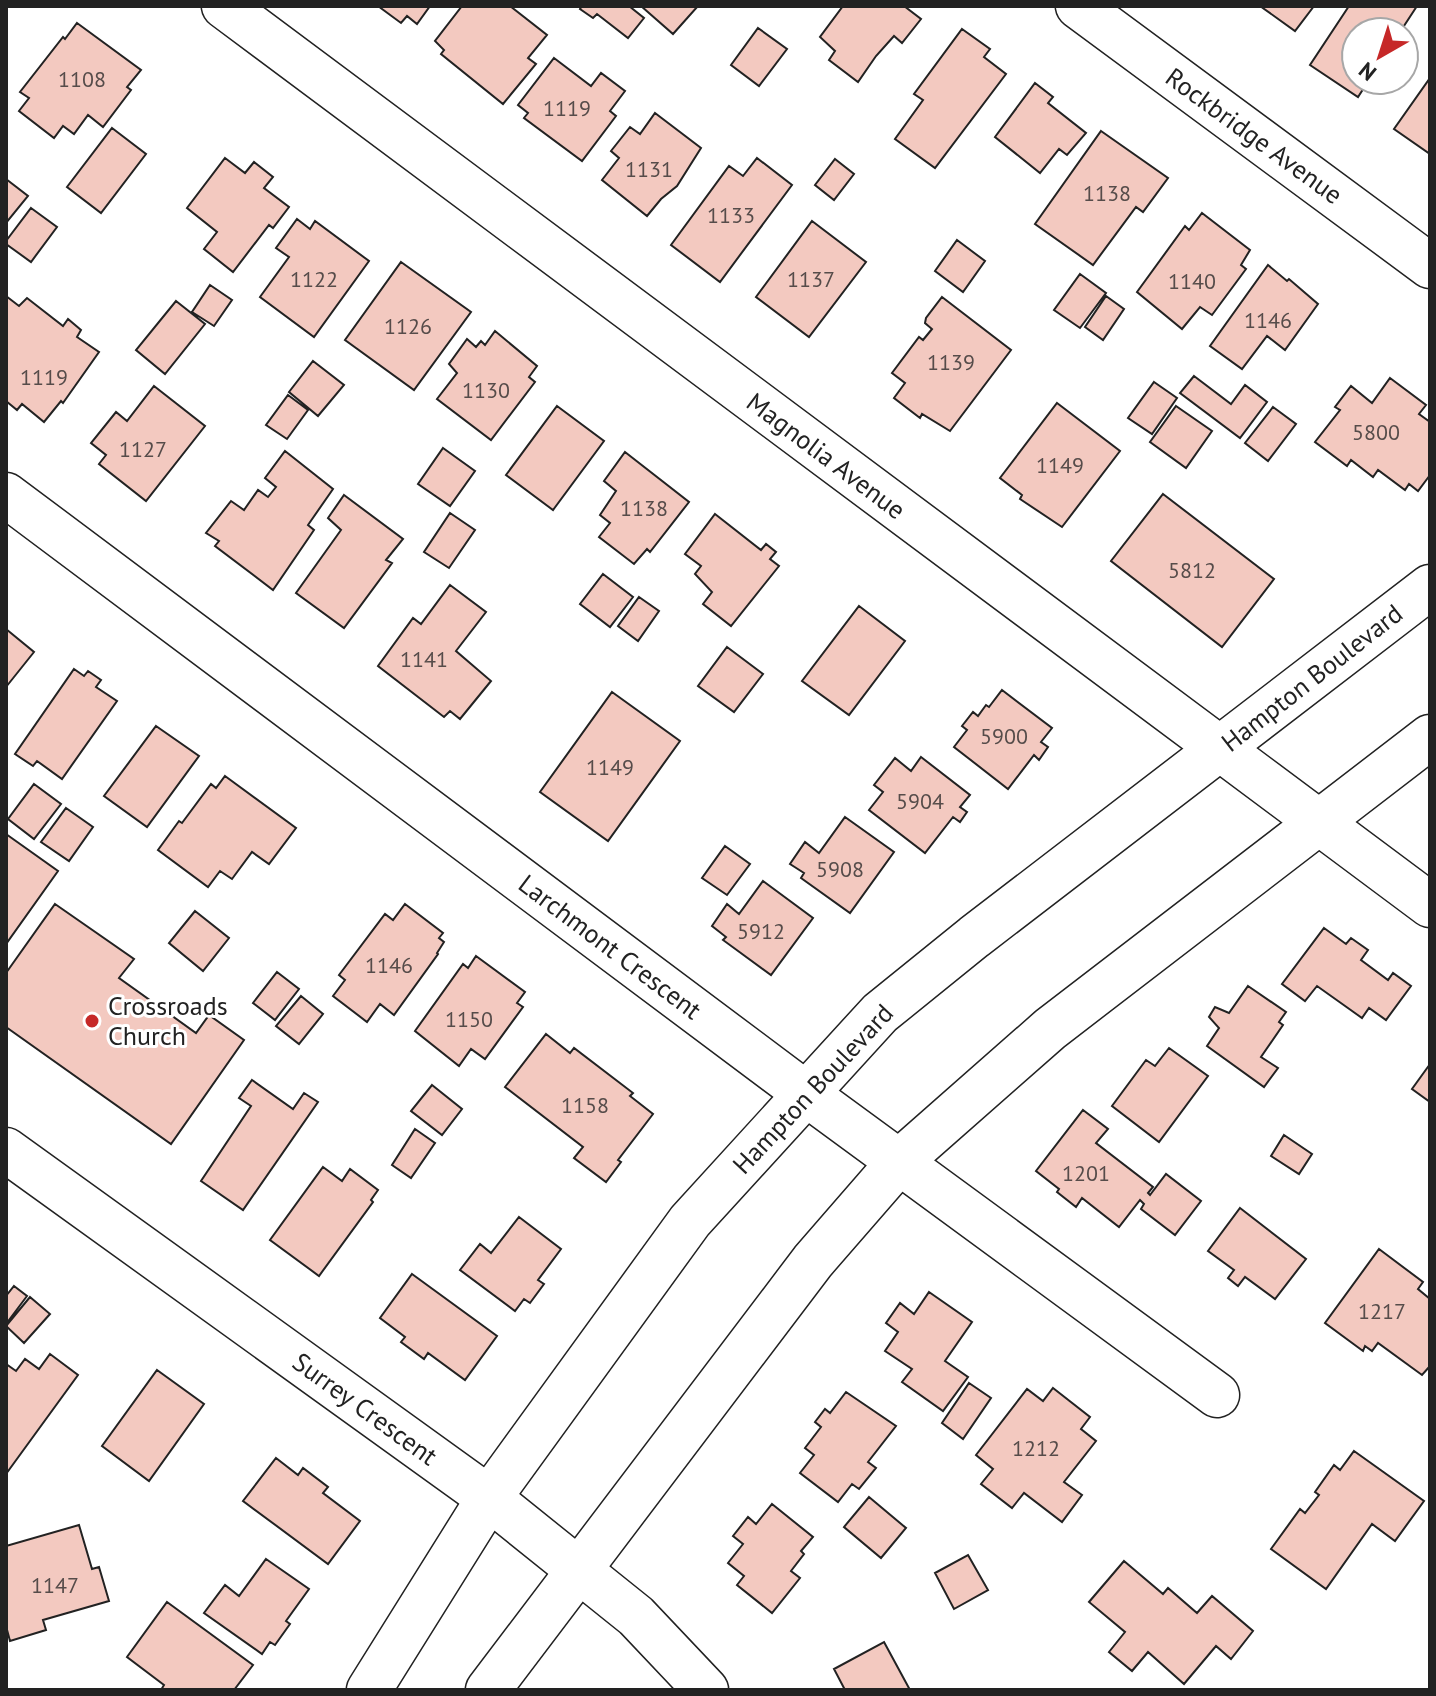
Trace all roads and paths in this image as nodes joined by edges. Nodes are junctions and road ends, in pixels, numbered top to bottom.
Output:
1 (224, 6) edge
2 (1078, 6) edge
3 (1430, 266) edge
4 (6, 495) edge
5 (1430, 587) edge
6 (1430, 737) edge
7 (1219, 749) junction
8 (1318, 823) junction
9 (1430, 905) edge
10 (805, 1093) junction
11 (6, 1150) edge
12 (899, 1162) junction
13 (1217, 1395) dead end
14 (489, 1498) junction
15 (578, 1570) junction
16 (369, 1690) edge
17 (488, 1690) edge
18 (706, 1690) edge

1 - 7 street, Magnolia Avenue
2 - 3 street, Rockbridge Avenue
4 - 10 street, Larchmont Crescent
5 - 7 street, Hampton Boulevard
6 - 8 street
7 - 8 street, Magnolia Avenue
7 - 10 street, Hampton Boulevard
8 - 9 street, Magnolia Avenue
8 - 12 street
10 - 12 street, Larchmont Crescent
10 - 14 street, Hampton Boulevard
11 - 14 street, Surrey Crescent
12 - 13 street, Larchmont Crescent
12 - 15 street
14 - 15 street, Surrey Crescent
14 - 16 street, Hampton Boulevard
15 - 17 street
15 - 18 street, Surrey Crescent

